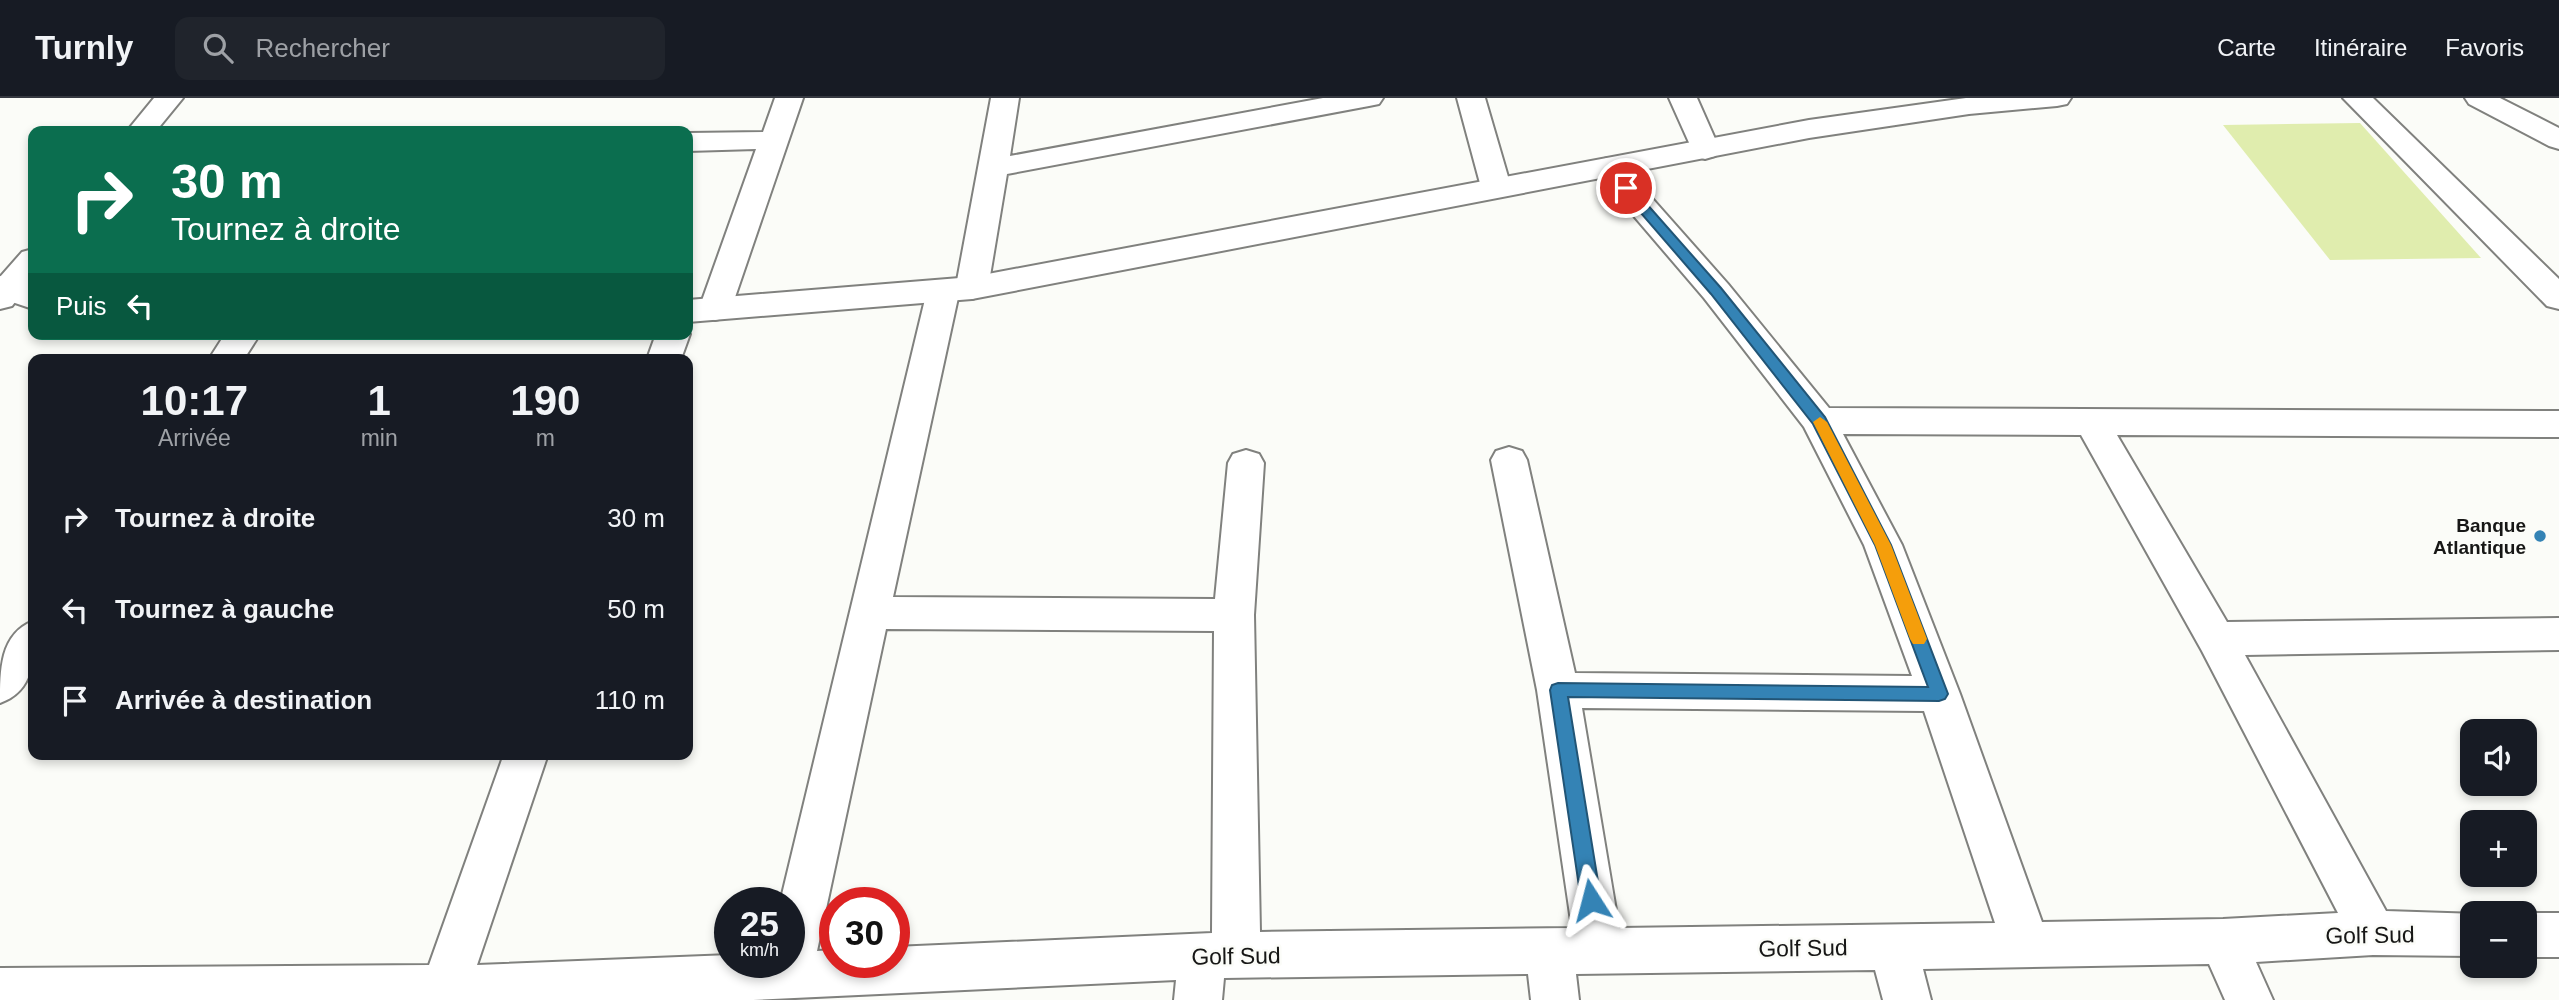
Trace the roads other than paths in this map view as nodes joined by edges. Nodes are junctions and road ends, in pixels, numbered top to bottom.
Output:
1 (169, 98) edge
2 (789, 98) edge
3 (1004, 98) edge
4 (1369, 98) edge
5 (1471, 98) edge
6 (1683, 98) edge
7 (2057, 98) edge
8 (2357, 98) edge
9 (2479, 98) edge
10 (1239, 110) edge
11 (145, 126) edge
12 (776, 140) junction
13 (2559, 140) edge
14 (693, 142) edge
15 (1704, 150) junction
16 (1608, 167) junction
17 (992, 168) junction
18 (1496, 187) junction
19 (28, 266) edge
20 (958, 289) junction
21 (10, 293) edge
22 (2559, 298) edge
23 (701, 310) edge
24 (1819, 421) junction
25 (2093, 424) junction
26 (2559, 425) edge
27 (1509, 460) dead end
28 (1246, 463) dead end
29 (870, 613) junction
30 (1234, 615) junction
31 (2559, 634) edge
32 (2216, 639) junction
33 (28, 645) edge
34 (0, 686) edge
35 (1558, 690) junction
36 (1939, 694) junction
37 (524, 760) edge
38 (805, 901) edge
39 (2373, 933) junction
40 (2460, 934) edge
41 (2223, 941) junction
42 (2026, 945) junction
43 (1893, 947) junction
44 (1599, 952) junction
45 (1550, 953) junction
46 (1212, 971) edge
47 (757, 978) edge
48 (802, 978) edge
49 (860, 986) edge
50 (445, 987) junction
51 (0, 992) edge
52 (508, 994) edge
53 (158, 996) edge
54 (1555, 1000) edge
55 (1907, 1000) edge
56 (2249, 1000) edge

1 - 11 street
2 - 12 street
3 - 17 street
4 - 10 street
5 - 18 street
6 - 15 street
7 - 15 street
8 - 22 street
9 - 13 street
10 - 17 street
12 - 14 street
12 - 23 street
15 - 16 street
16 - 18 street
16 - 24 street
17 - 20 street
18 - 20 street
19 - 21 street
20 - 23 street
20 - 29 street
24 - 25 street
24 - 36 street
25 - 26 street
25 - 32 street
27 - 35 street
28 - 30 street
29 - 30 street
29 - 38 street
30 - 46 street
31 - 32 street
32 - 39 street
33 - 34 street
35 - 36 street
35 - 44 street
36 - 42 street
37 - 50 street
39 - 40 street, Golf Sud
39 - 41 street, Golf Sud
41 - 42 street, Golf Sud
41 - 56 street
42 - 43 street, Golf Sud
43 - 44 street, Golf Sud
43 - 55 street
44 - 45 street, Golf Sud
45 - 46 street, Golf Sud
45 - 54 street
46 - 49 street, Golf Sud
47 - 52 street, Golf Sud
48 - 49 street, Golf Sud
50 - 52 street, Golf Sud
50 - 53 street, Golf Sud
51 - 53 street, Golf Sud

